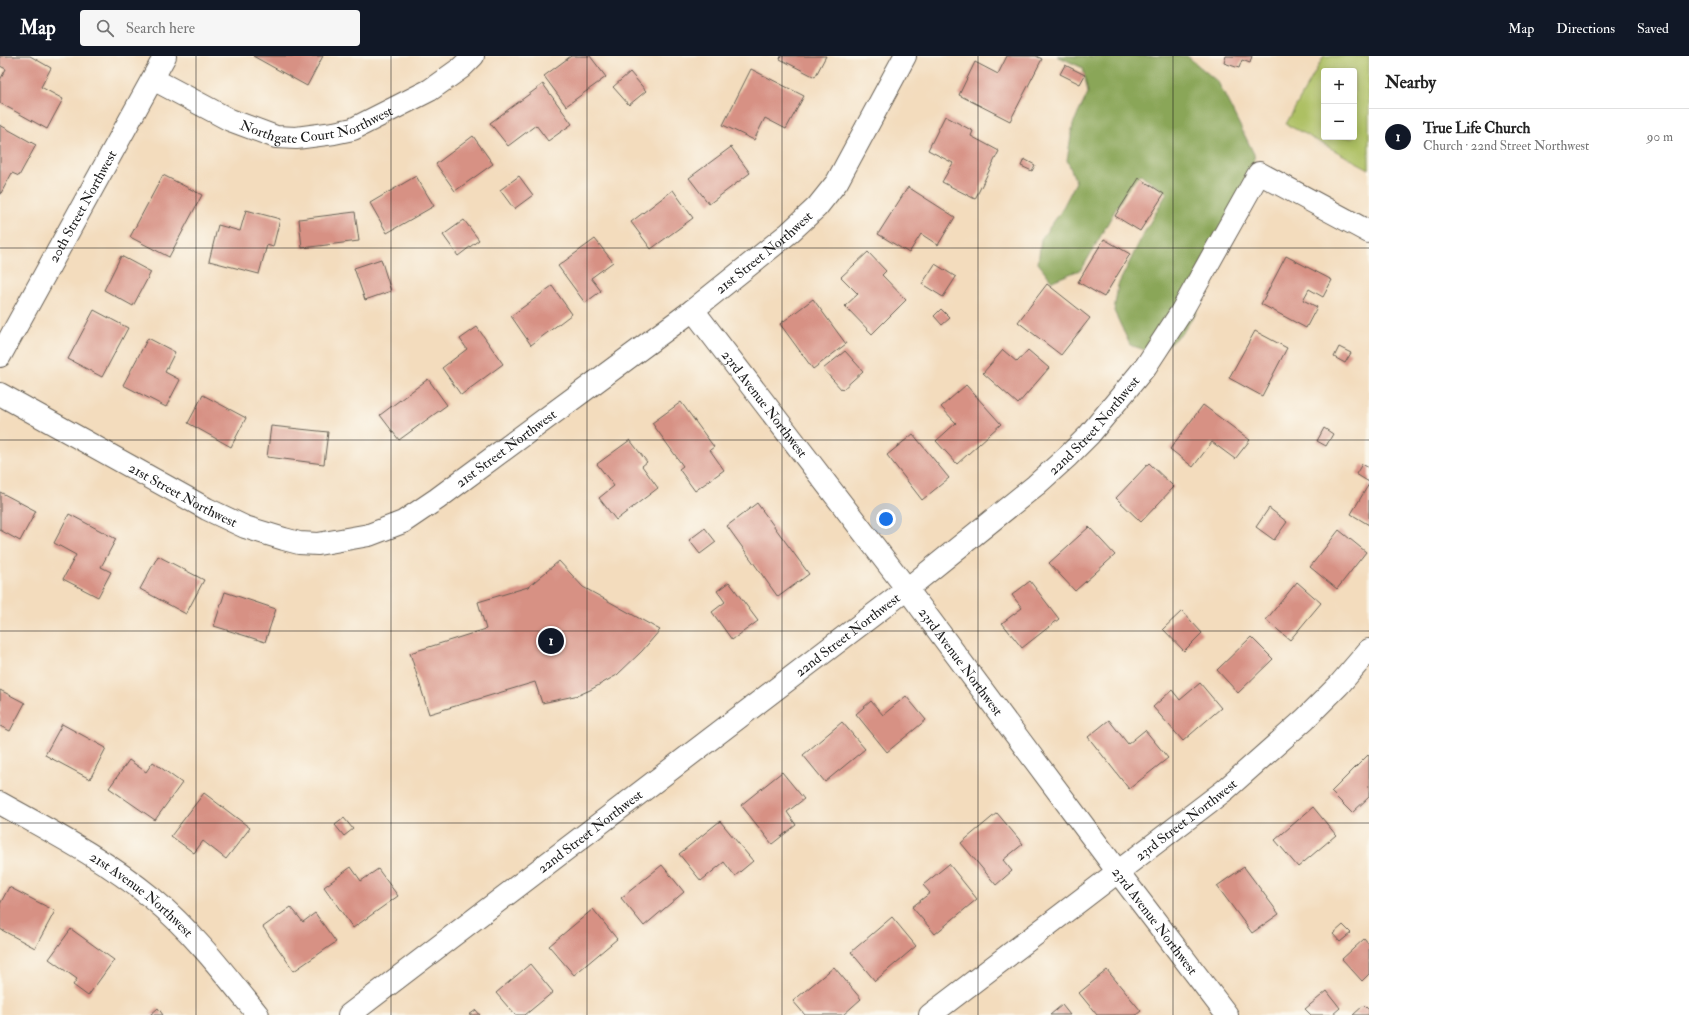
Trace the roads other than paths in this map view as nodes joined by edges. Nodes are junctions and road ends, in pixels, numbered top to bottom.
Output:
1 (165, 56) edge
2 (473, 56) edge
3 (905, 56) edge
4 (153, 79) junction
5 (1369, 232) edge
6 (693, 310) junction
7 (0, 356) edge
8 (0, 394) edge
9 (907, 589) junction
10 (1369, 650) edge
11 (0, 803) edge
12 (1118, 872) junction
13 (258, 1015) edge
14 (349, 1015) edge
15 (930, 1015) edge
16 (1227, 1015) edge

1 - 4 street, 20th Street Northwest
2 - 4 street, Northgate Court Northwest
3 - 6 street, 21st Street Northwest
4 - 7 street, 20th Street Northwest
5 - 9 street, 22nd Street Northwest
6 - 8 street, 21st Street Northwest
6 - 9 street, 23rd Avenue Northwest
9 - 12 street, 23rd Avenue Northwest
9 - 14 street, 22nd Street Northwest
10 - 12 street, 23rd Street Northwest
11 - 13 street, 21st Avenue Northwest
12 - 15 street, 23rd Street Northwest
12 - 16 street, 23rd Avenue Northwest

